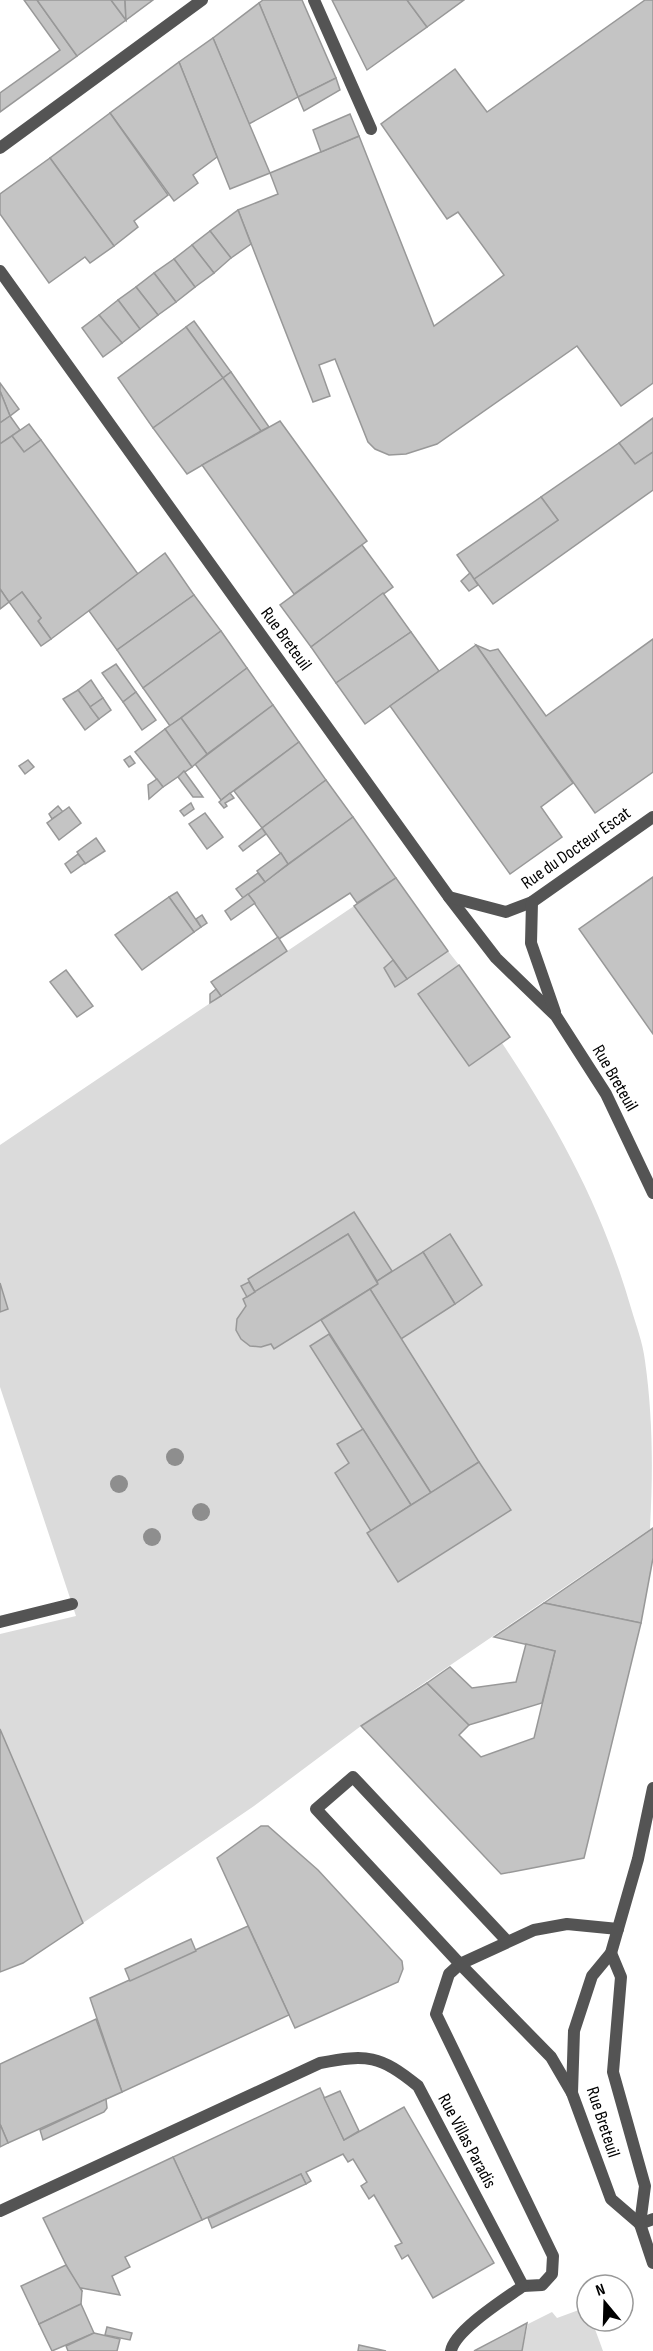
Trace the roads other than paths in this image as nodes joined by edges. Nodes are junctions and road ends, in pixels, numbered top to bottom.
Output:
1 (202, 0) edge
2 (314, 0) edge
3 (371, 129) dead end
4 (0, 148) edge
5 (0, 271) edge
6 (653, 817) edge
7 (449, 897) junction
8 (532, 902) junction
9 (556, 1016) junction
10 (653, 1193) edge
11 (72, 1604) dead end
12 (0, 1622) edge
13 (653, 1788) edge
14 (618, 1929) junction
15 (507, 1941) junction
16 (611, 1953) junction
17 (460, 1964) junction
18 (572, 2093) junction
19 (0, 2211) edge
20 (653, 2219) edge
21 (640, 2224) junction
22 (653, 2263) edge
23 (524, 2286) junction
24 (451, 2351) edge

1 - 4 street
2 - 3 street
5 - 7 street, Rue Breteuil
6 - 8 street, Rue du Docteur Escat
7 - 8 street, Rue du Docteur Escat
7 - 9 street, Rue Breteuil
8 - 9 street, Rue Breteuil
9 - 10 street, Rue Breteuil
11 - 12 street
13 - 14 street, Rue Breteuil
14 - 15 street
14 - 16 street, Rue Breteuil
15 - 17 street
15 - 17 street
16 - 18 street, Rue Breteuil
16 - 21 street, Rue Breteuil
17 - 18 street
17 - 23 street, Rue Villas Paradis
18 - 21 street, Rue Breteuil
19 - 23 street, Rue Villas Paradis
20 - 21 street
21 - 22 street, Rue Breteuil
23 - 24 street

